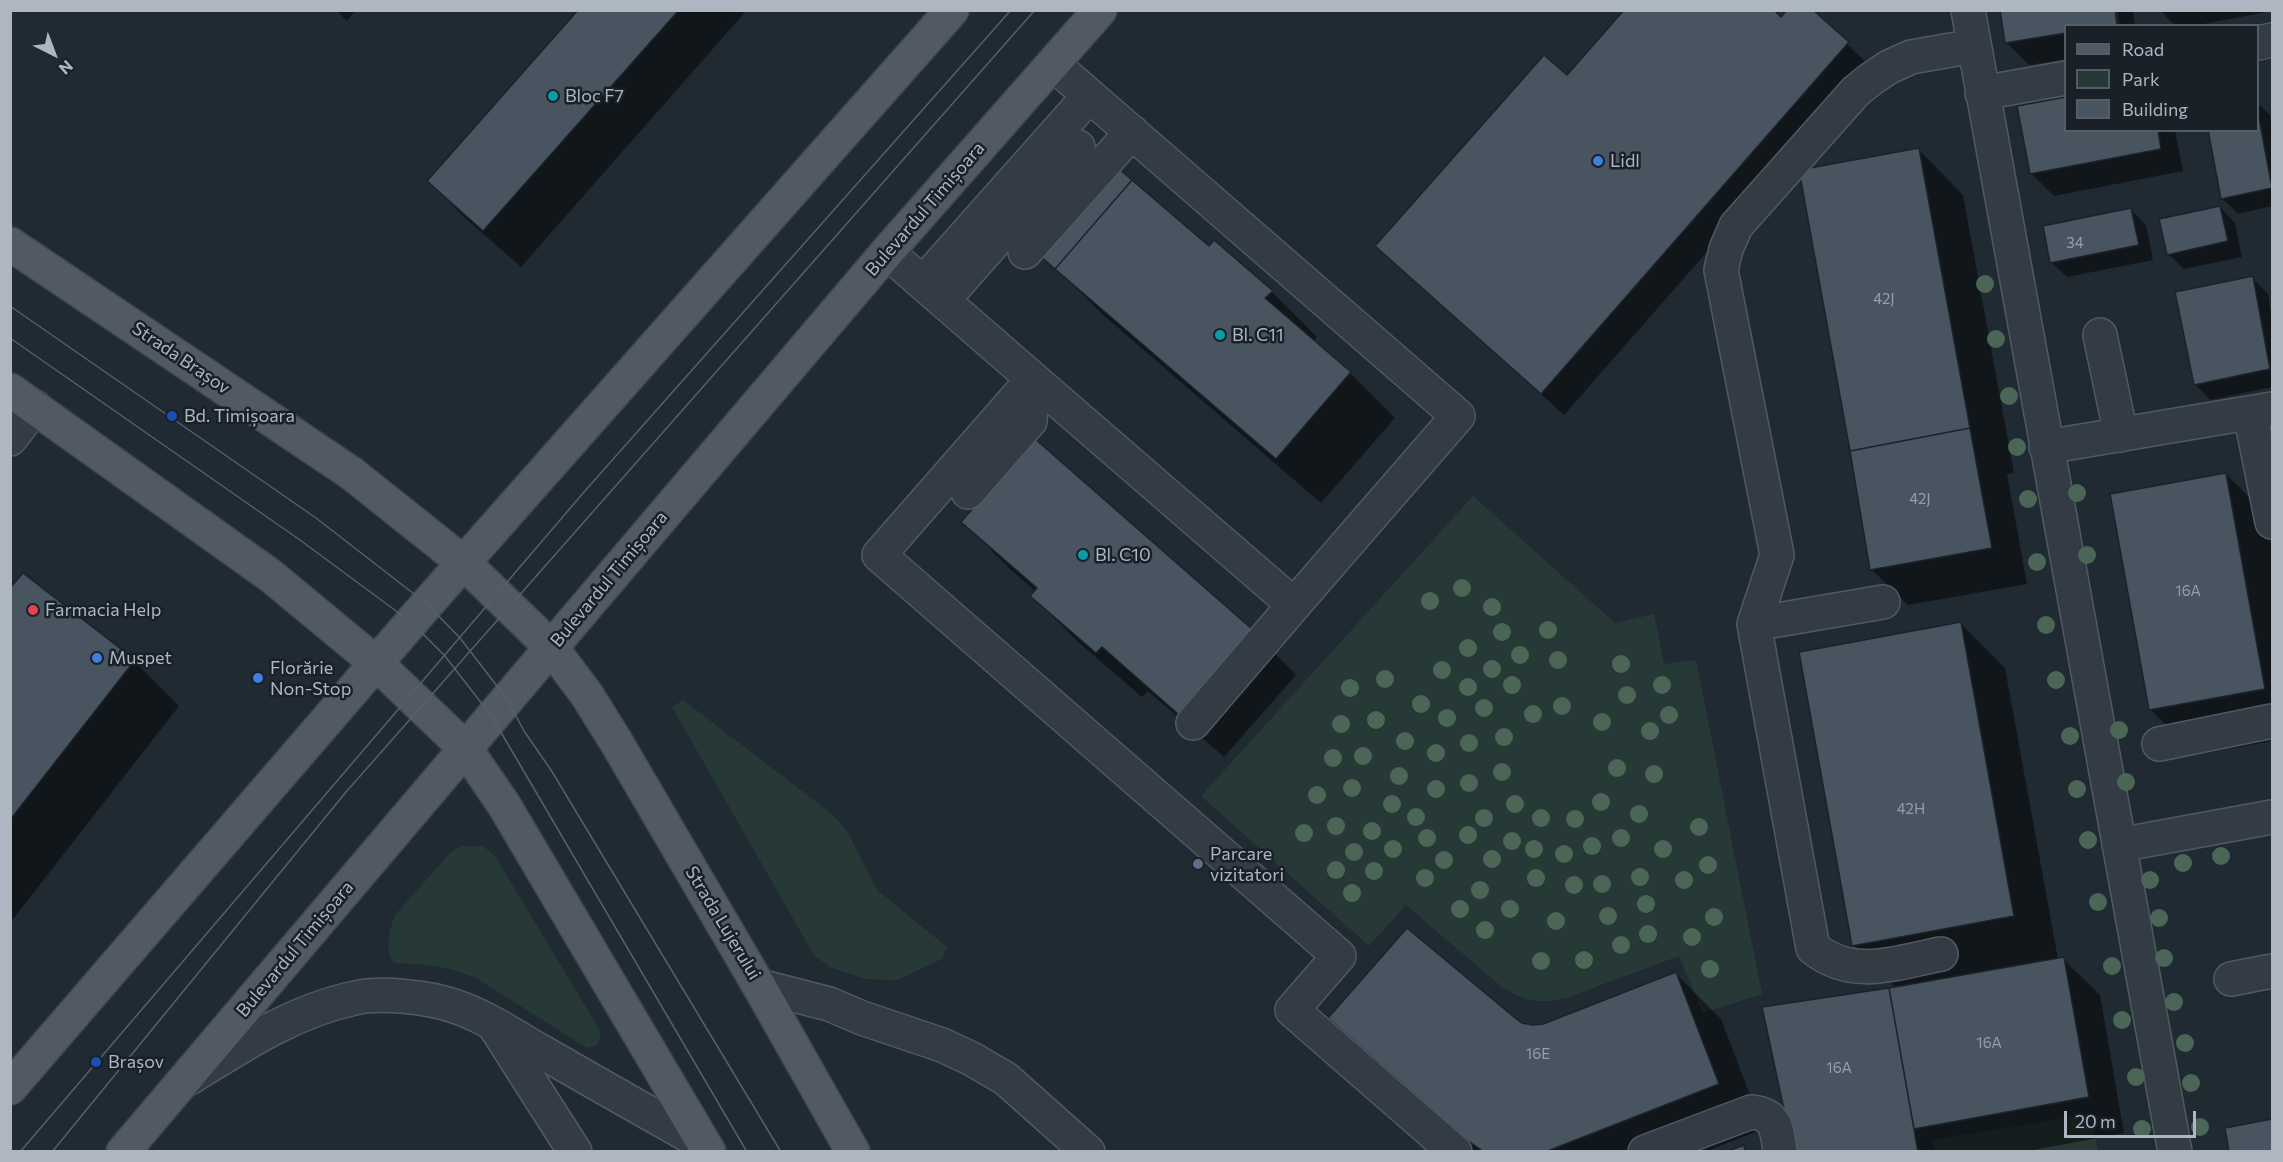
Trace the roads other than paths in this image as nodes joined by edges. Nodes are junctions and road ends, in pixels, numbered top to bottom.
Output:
1 (952, 10) edge
2 (1100, 10) edge
3 (1968, 10) edge
4 (1974, 46) junction
5 (1053, 64) junction
6 (2064, 78) edge
7 (1982, 93) junction
8 (1089, 96) junction
9 (1132, 132) junction
10 (1078, 147) dead end
11 (10, 244) edge
12 (887, 252) junction
13 (1025, 252) dead end
14 (933, 292) junction
15 (2100, 335) dead end
16 (1033, 379) junction
17 (23, 398) edge
18 (2249, 413) edge
19 (2121, 435) junction
20 (10, 439) edge
21 (2046, 447) junction
22 (968, 492) dead end
23 (2272, 522) edge
24 (464, 563) junction
25 (1883, 602) dead end
26 (1294, 605) junction
27 (1754, 624) junction
28 (552, 647) junction
29 (375, 663) junction
30 (2272, 721) edge
31 (1193, 723) dead end
32 (2158, 744) dead end
33 (465, 748) junction
34 (2272, 817) edge
35 (2119, 845) junction
36 (1941, 954) dead end
37 (2272, 971) edge
38 (2231, 979) dead end
39 (759, 986) junction
40 (493, 1024) junction
41 (179, 1085) junction
42 (10, 1088) edge
43 (706, 1149) edge
44 (123, 1152) edge
45 (575, 1152) edge
46 (853, 1152) edge
47 (1089, 1152) edge
48 (1455, 1152) edge
49 (1645, 1152) edge
50 (1780, 1152) edge
51 (2175, 1152) edge

1 - 24 main road
2 - 5 main road, Bulevardul Timișoara
3 - 4 street
4 - 7 street
4 - 27 street
5 - 8 street
5 - 12 main road, Bulevardul Timișoara
6 - 7 street
7 - 21 street
8 - 9 street
8 - 14 street
9 - 13 street
9 - 26 street
10 - 14 street
11 - 24 main road, Strada Brașov
12 - 14 street
12 - 28 main road, Bulevardul Timișoara
14 - 16 street
15 - 19 street
16 - 22 street
16 - 26 street
16 - 48 street
17 - 20 street
17 - 29 main road
18 - 19 street
18 - 23 street
19 - 21 street
21 - 35 street
24 - 28 main road, Strada Lujerului
24 - 29 main road
25 - 27 street
26 - 31 street
27 - 36 street
28 - 33 main road, Bulevardul Timișoara
28 - 39 main road, Strada Lujerului
29 - 33 main road
29 - 42 main road
30 - 32 street
33 - 41 main road, Bulevardul Timișoara
33 - 43 main road
34 - 35 street
35 - 51 street
37 - 38 street
39 - 46 main road
39 - 47 street, Strada Lujerului
40 - 41 street
40 - 43 street
40 - 45 street
41 - 44 main road, Bulevardul Timișoara
49 - 50 street

